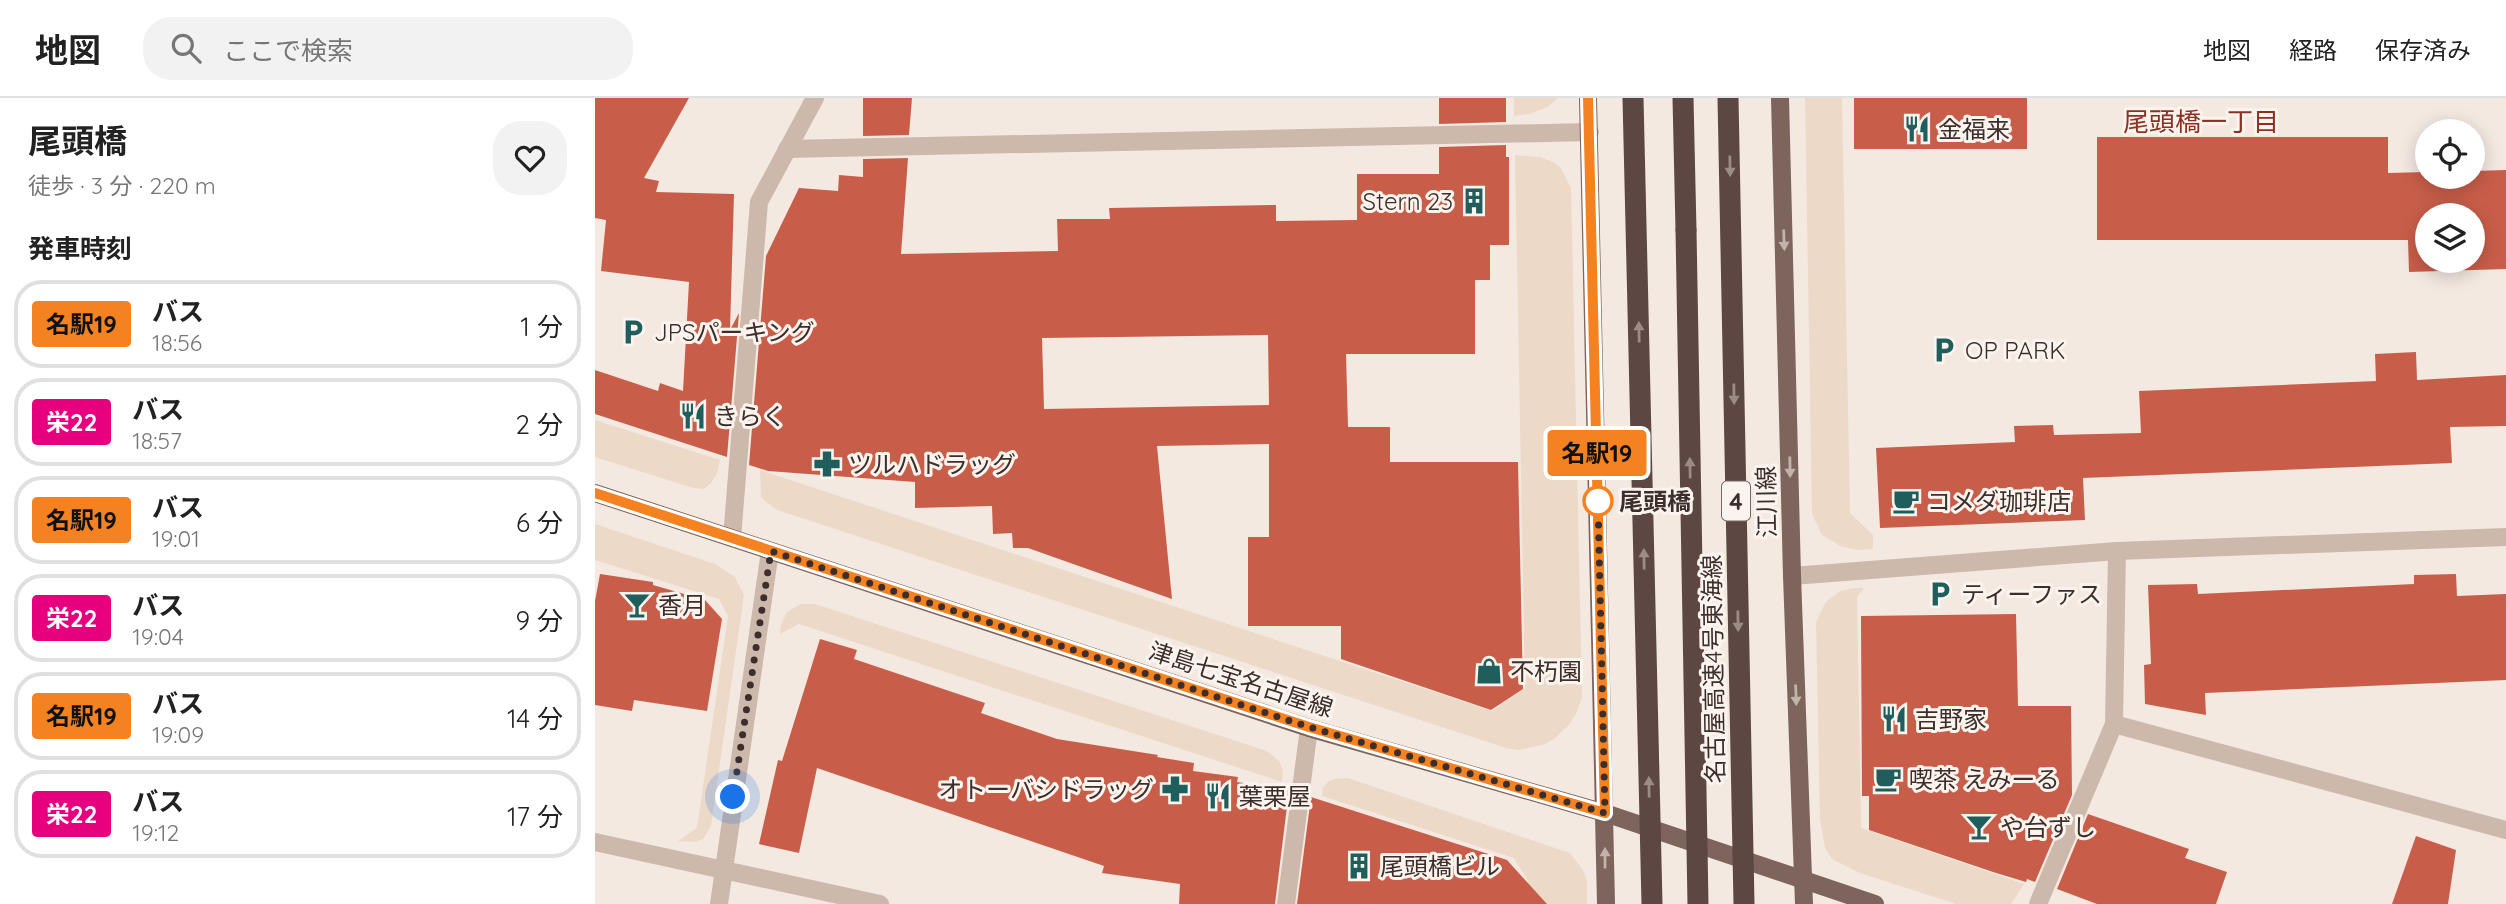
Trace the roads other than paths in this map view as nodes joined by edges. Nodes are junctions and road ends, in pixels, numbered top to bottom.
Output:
1 (815, 98) edge
2 (1588, 98) edge
3 (1633, 98) edge
4 (1683, 98) edge
5 (1728, 98) edge
6 (1780, 98) edge
7 (1590, 132) junction
8 (787, 149) junction
9 (595, 493) edge
10 (2506, 537) edge
11 (732, 538) junction
12 (771, 551) junction
13 (2117, 551) junction
14 (1792, 576) junction
15 (2114, 724) junction
16 (1309, 727) junction
17 (1605, 813) junction
18 (2506, 830) edge
19 (595, 842) edge
20 (722, 869) junction
21 (1804, 880) junction
22 (719, 904) edge
23 (880, 904) edge
24 (1286, 904) edge
25 (1606, 904) edge
26 (1652, 904) edge
27 (1698, 904) edge
28 (1744, 904) edge
29 (1804, 904) edge
30 (1875, 904) edge
31 (2038, 904) edge

1 - 8 street
2 - 7 main road
26 -> 3 highway, bridge
27 -> 4 highway, bridge
5 -> 28 highway, 名古屋高速4号東海線 / 4, bridge
6 -> 14 main road, 江川線
7 - 8 street
7 - 17 main road
8 - 11 street
9 - 11 main road, 津島七宝名古屋線
10 - 13 street
11 - 12 main road, 津島七宝名古屋線
12 - 16 main road, 津島七宝名古屋線
12 - 20 street
13 - 14 street
13 - 15 street
14 -> 21 main road, 江川線
15 - 18 street
15 - 31 street
16 - 17 main road, 津島七宝名古屋線
16 - 24 street
17 - 21 main road, 津島七宝名古屋線
25 -> 17 main road
19 - 20 street
20 - 22 street
20 - 23 street
21 - 29 main road, 江川線
21 - 30 main road, 津島七宝名古屋線

